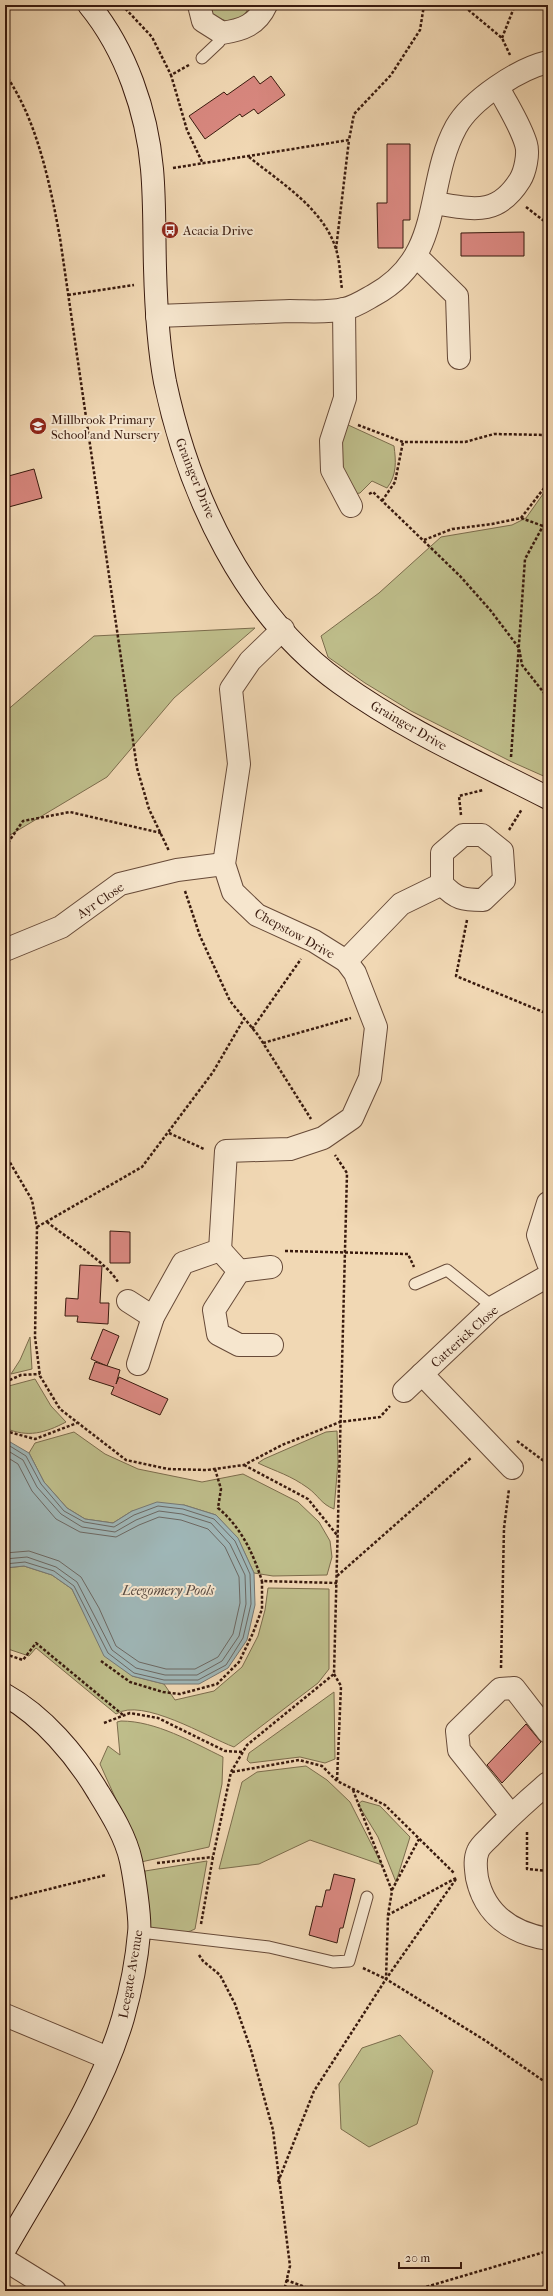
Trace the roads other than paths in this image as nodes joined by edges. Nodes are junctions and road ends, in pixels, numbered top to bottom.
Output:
1 (89, 5) edge
2 (200, 5) edge
3 (266, 5) edge
4 (222, 33) junction
5 (202, 58) road end
6 (548, 62) edge
7 (498, 87) junction
8 (434, 203) junction
9 (416, 256) junction
10 (344, 309) junction
11 (157, 316) junction
12 (459, 358) dead end
13 (351, 506) road end
14 (283, 629) junction
15 (540, 794) edge
16 (224, 864) junction
17 (442, 884) junction
18 (5, 950) edge
19 (346, 961) junction
20 (548, 1203) edge
21 (220, 1250) junction
22 (548, 1263) edge
23 (271, 1267) road end
24 (238, 1271) junction
25 (548, 1276) edge
26 (419, 1283) road end
27 (128, 1301) road end
28 (493, 1307) junction
29 (153, 1317) junction
30 (272, 1345) dead end
31 (138, 1364) dead end
32 (422, 1374) junction
33 (404, 1391) road end
34 (512, 1468) road end
35 (5, 1695) edge
36 (548, 1732) edge
37 (548, 1783) edge
38 (516, 1811) junction
39 (367, 1897) dead end
40 (140, 1932) junction
41 (548, 1939) edge
42 (5, 2014) edge
43 (108, 2058) junction
44 (5, 2249) edge
45 (5, 2260) edge
46 (55, 2291) edge

1 - 11 street, Grainger Drive
2 - 4 street
3 - 4 street
4 - 5 lane
6 - 7 street
7 - 8 street
7 - 8 street
8 - 9 street
9 - 10 street
9 - 12 street
10 - 11 street
10 - 13 street
11 - 14 street, Grainger Drive
14 - 15 street, Grainger Drive
14 - 16 street, Chepstow Drive
16 - 18 street, Ayr Close
16 - 19 street, Chepstow Drive
17 - 17 street
17 - 19 street
19 - 21 street, Chepstow Drive
20 - 22 street
21 - 24 street
21 - 29 street
23 - 24 street
24 - 30 street
25 - 28 street, Catterick Close
26 - 28 lane
27 - 29 street
28 - 32 street, Catterick Close
29 - 31 street
32 - 33 street, Catterick Close
32 - 34 street, Catterick Close
35 - 40 street, Leegate Avenue
36 - 38 street
37 - 38 street
38 - 41 street
39 - 40 lane
40 - 43 street, Leegate Avenue
42 - 43 street
43 - 44 street, Leegate Avenue
45 - 46 street

